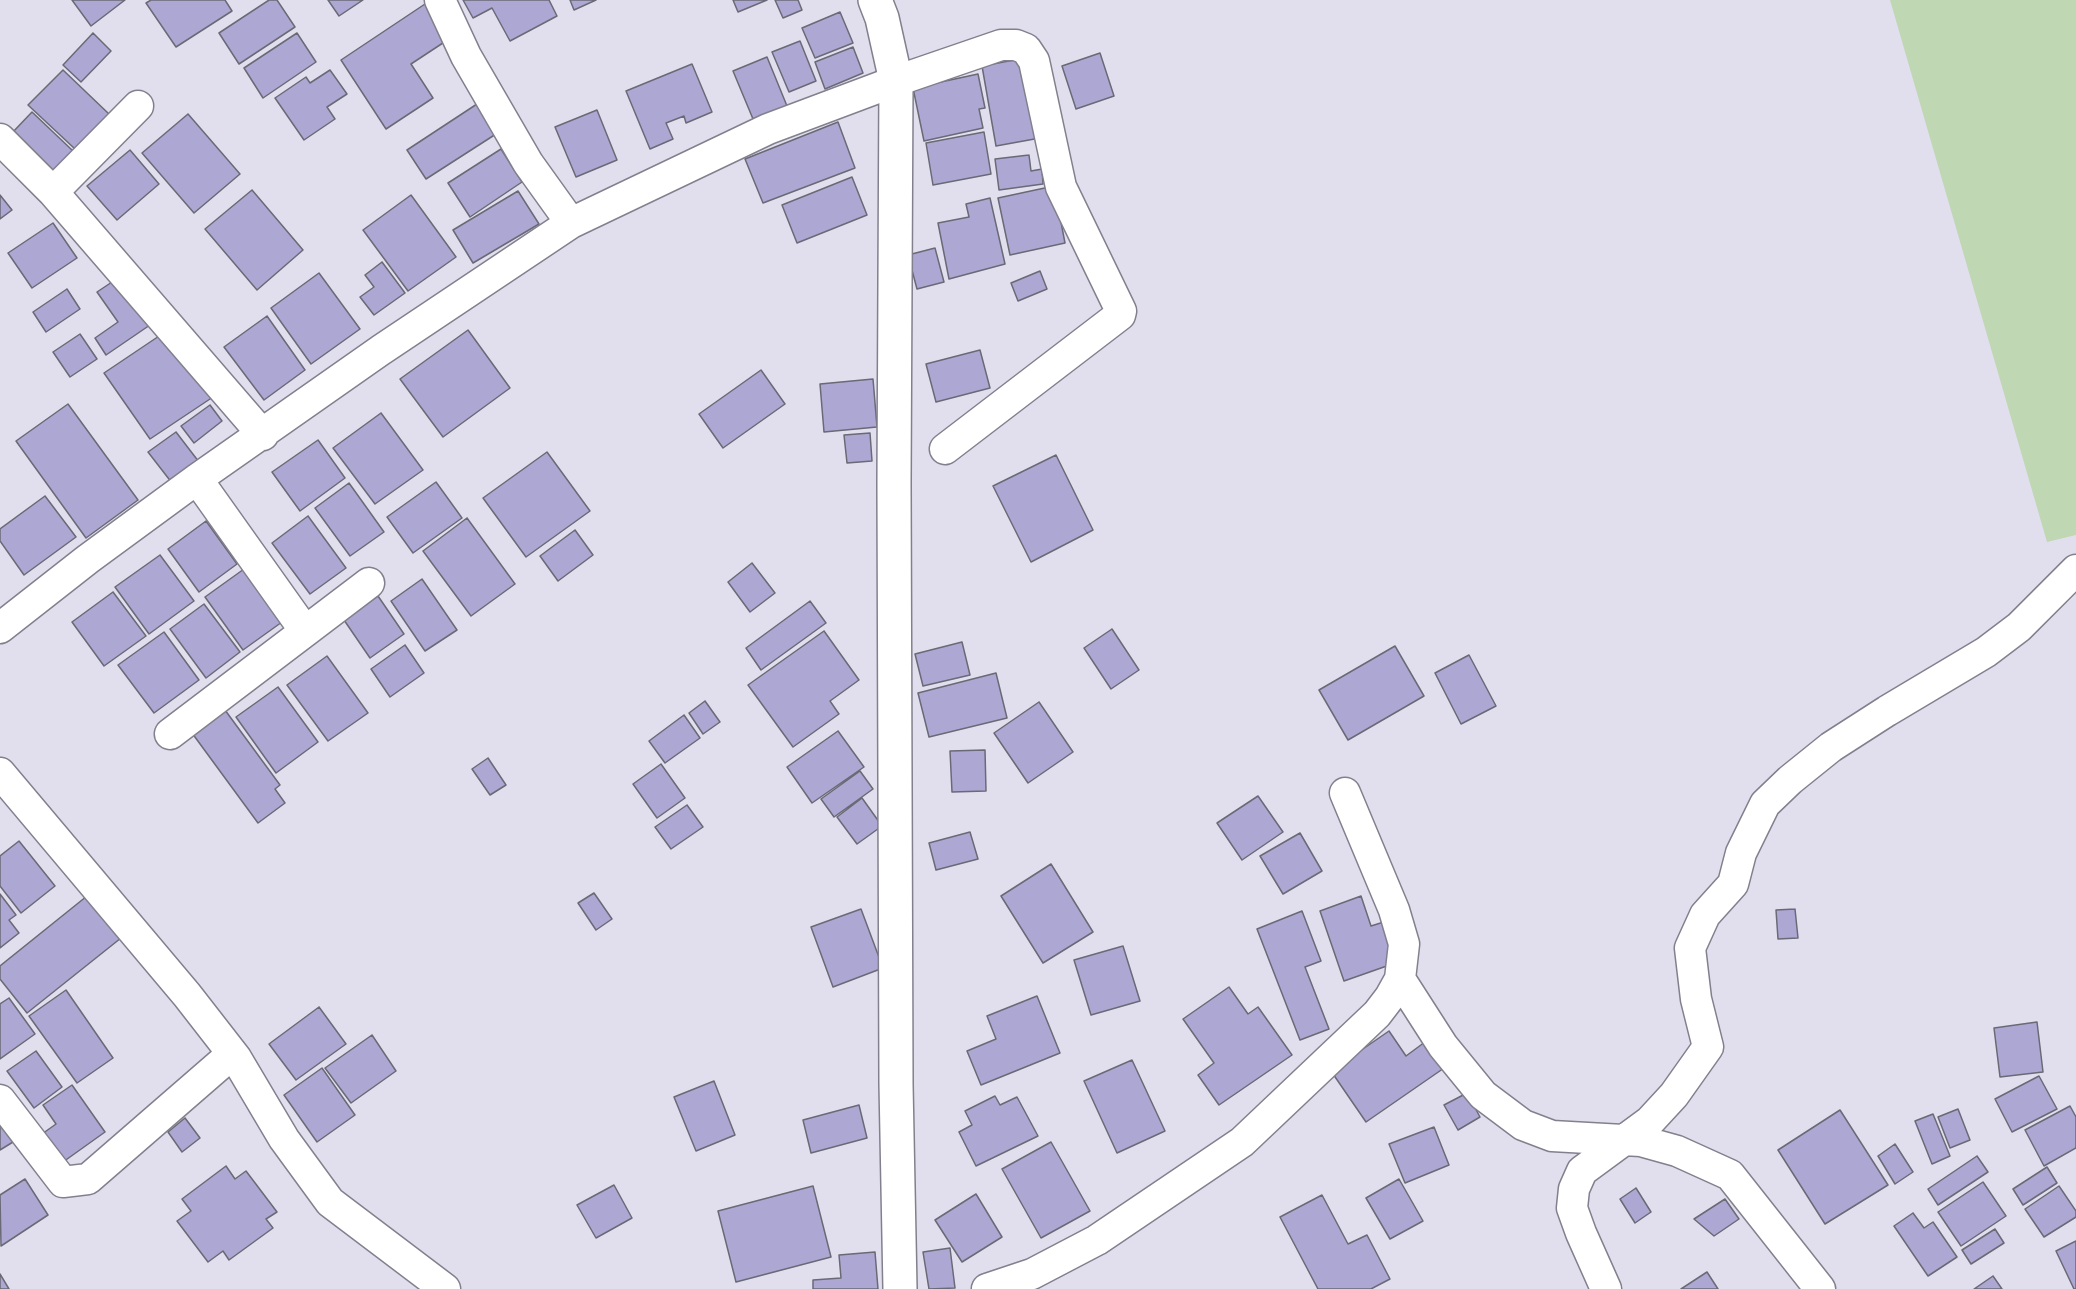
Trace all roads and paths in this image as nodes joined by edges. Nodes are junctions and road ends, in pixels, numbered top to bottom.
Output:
1 (440, 0) edge
2 (875, 0) edge
3 (896, 81) junction
4 (138, 106) dead end
5 (0, 139) edge
6 (53, 192) junction
7 (571, 223) junction
8 (263, 435) junction
9 (945, 449) dead end
10 (197, 479) junction
11 (2076, 570) edge
12 (369, 583) dead end
13 (0, 628) edge
14 (305, 631) junction
15 (170, 734) dead end
16 (0, 773) edge
17 (1345, 793) dead end
18 (1400, 979) junction
19 (232, 1054) junction
20 (0, 1100) edge
21 (1624, 1141) junction
22 (445, 1289) edge
23 (900, 1289) edge
24 (987, 1289) edge
25 (1606, 1289) edge
26 (1820, 1289) edge

1 - 7 street
2 - 3 street
3 - 7 street
3 - 9 street
3 - 23 street
4 - 6 street
5 - 6 street
6 - 8 street
7 - 8 street
8 - 10 street
10 - 13 street
10 - 14 street
11 - 21 street
12 - 14 street
14 - 15 street
16 - 19 street
17 - 18 street
18 - 21 street
18 - 24 street
19 - 20 street
19 - 22 street
21 - 25 street
21 - 26 street

